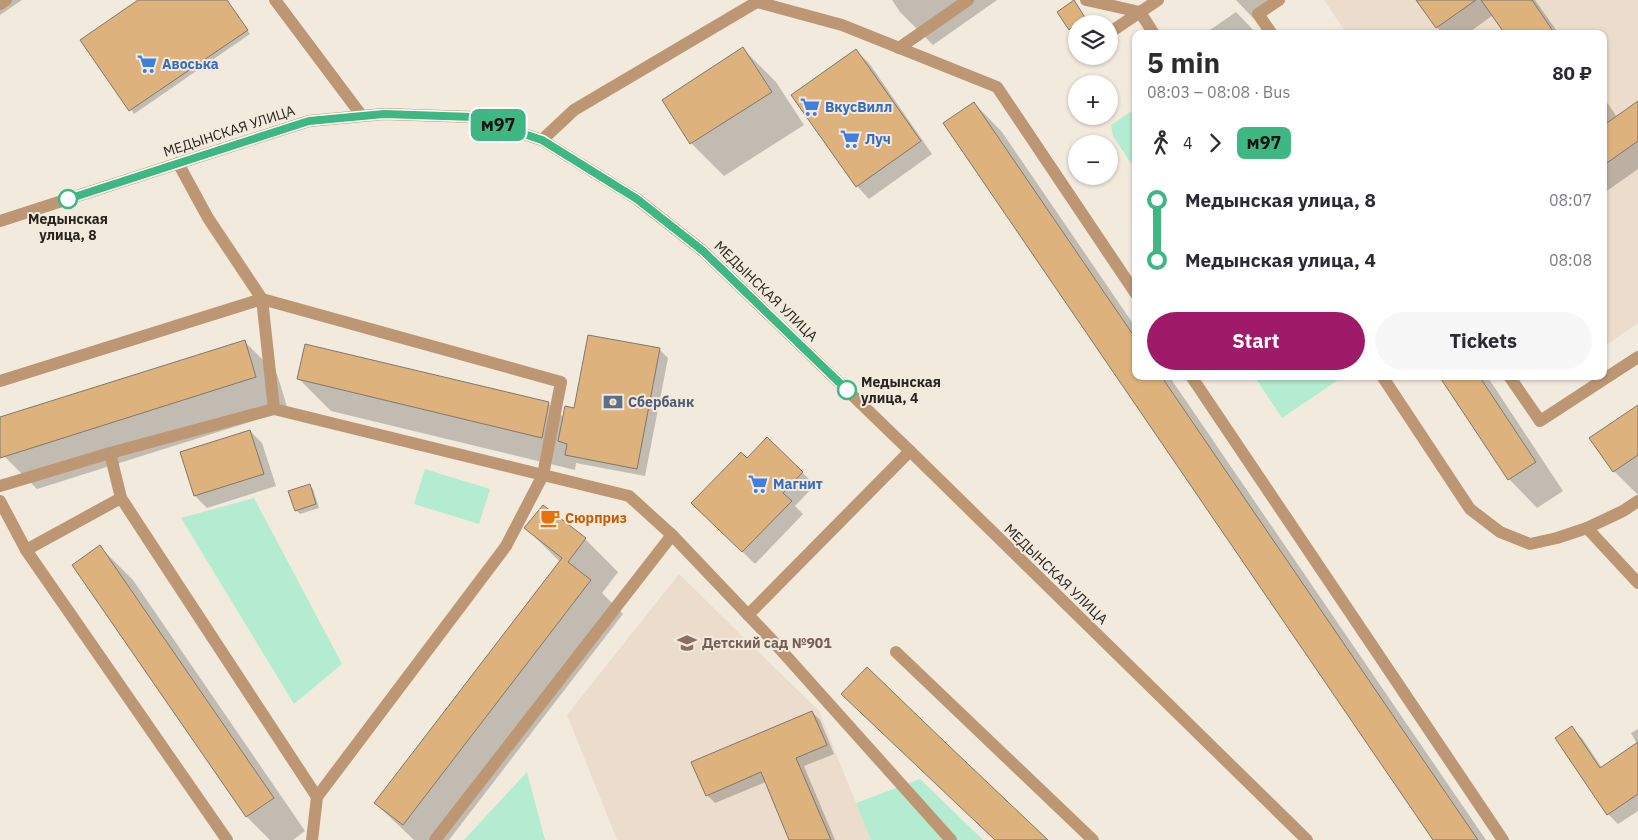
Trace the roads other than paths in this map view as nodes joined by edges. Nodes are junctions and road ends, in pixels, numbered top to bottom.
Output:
1 (6, 0) edge
2 (275, 0) edge
3 (968, 0) edge
4 (1086, 0) edge
5 (1158, 0) edge
6 (1279, 0) edge
7 (758, 1) edge
8 (0, 4) edge
9 (1140, 12) junction
10 (1118, 27) edge
11 (1151, 30) edge
12 (1269, 30) edge
13 (899, 48) junction
14 (362, 116) junction
15 (542, 140) junction
16 (178, 164) junction
17 (0, 221) edge
18 (1132, 288) edge
19 (262, 299) junction
20 (1638, 357) edge
21 (1607, 377) edge
22 (1195, 380) edge
23 (1385, 380) edge
24 (1512, 380) edge
25 (1603, 380) edge
26 (0, 381) edge
27 (274, 409) junction
28 (910, 451) junction
29 (110, 453) junction
30 (543, 474) junction
31 (0, 486) edge
32 (121, 498) junction
33 (0, 501) edge
34 (1638, 501) edge
35 (1623, 511) junction
36 (1638, 515) edge
37 (1587, 528) junction
38 (672, 535) junction
39 (26, 550) junction
40 (1638, 583) edge
41 (748, 615) junction
42 (896, 652) dead end
43 (317, 797) junction
44 (227, 840) edge
45 (312, 840) edge
46 (435, 840) edge
47 (951, 840) edge
48 (1093, 840) edge
49 (1308, 840) edge
50 (1503, 840) edge

1 - 8 street
2 - 14 street
3 - 13 street
4 - 9 street
5 - 9 street
6 - 12 street
7 - 13 street
7 - 15 street
9 - 10 street
9 - 11 street
13 - 18 street
14 - 15 street, МЕДЫНСКАЯ УЛИЦА
14 - 16 street, МЕДЫНСКАЯ УЛИЦА
15 - 28 street, МЕДЫНСКАЯ УЛИЦА
16 - 17 street, МЕДЫНСКАЯ УЛИЦА
16 - 19 street
19 - 26 street
19 - 27 street
19 - 30 street
20 - 21 street
22 - 50 street
23 - 37 street
24 - 25 street
27 - 29 street
27 - 30 street
28 - 41 street
28 - 49 street, МЕДЫНСКАЯ УЛИЦА
29 - 31 street
29 - 32 street
30 - 38 street
30 - 43 street
32 - 39 street
32 - 43 street
33 - 39 street
34 - 35 street
35 - 36 street
35 - 37 street
37 - 40 street
38 - 41 street
38 - 46 street
39 - 44 street
41 - 47 street
42 - 48 street
43 - 45 street

